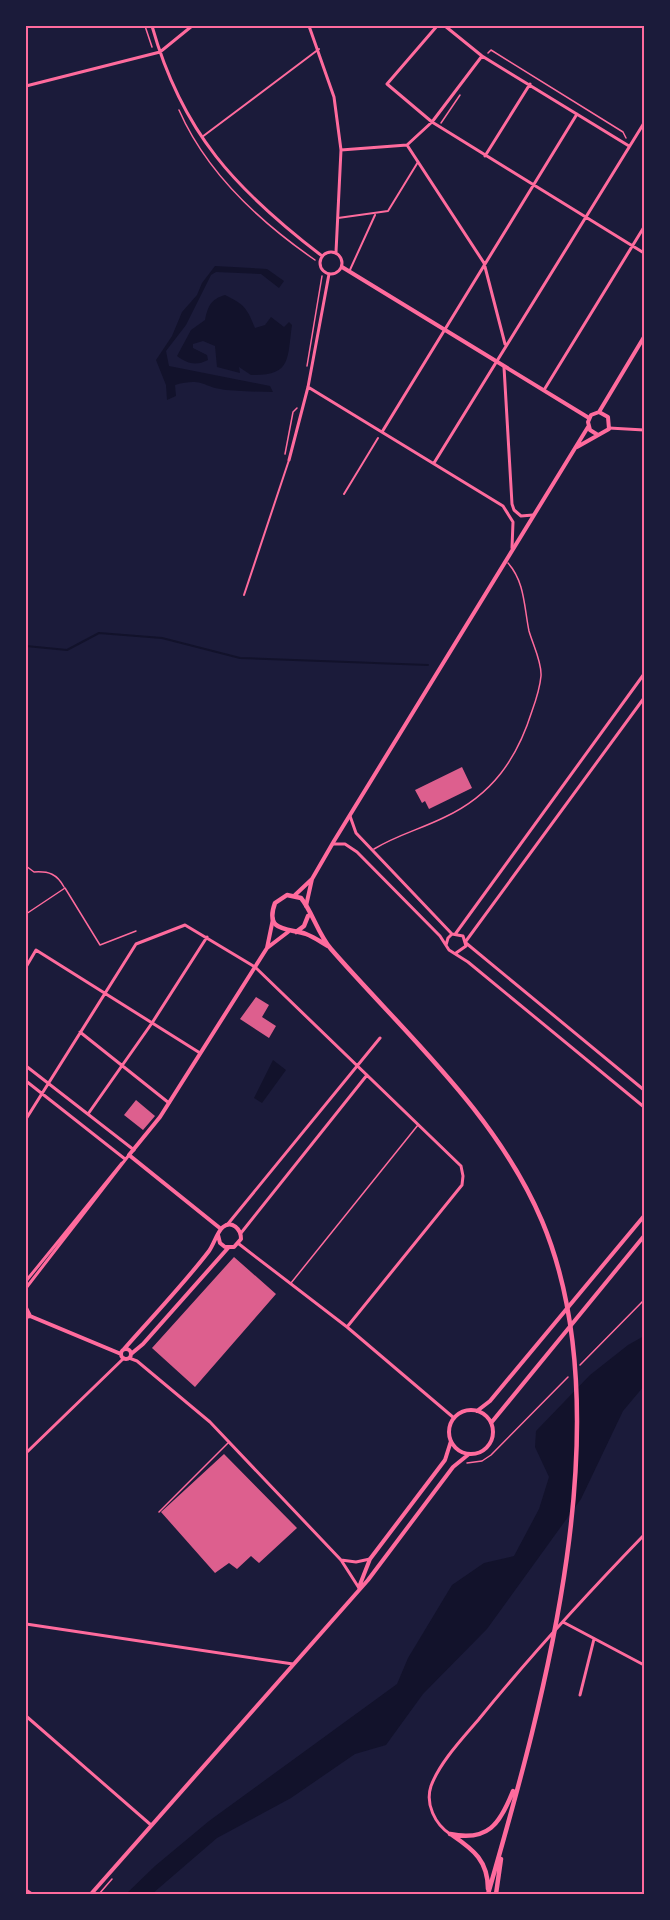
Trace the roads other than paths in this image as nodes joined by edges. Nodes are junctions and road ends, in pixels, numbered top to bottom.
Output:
1 (152, 26) edge
2 (192, 26) edge
3 (309, 26) edge
4 (436, 26) edge
5 (445, 26) edge
6 (319, 50) junction
7 (160, 52) junction
8 (482, 56) junction
9 (530, 84) junction
10 (26, 86) edge
11 (577, 114) junction
12 (432, 122) junction
13 (645, 123) edge
14 (202, 137) junction
15 (407, 145) junction
16 (630, 146) junction
17 (341, 150) junction
18 (485, 156) junction
19 (418, 162) junction
20 (533, 185) junction
21 (375, 214) junction
22 (586, 216) junction
23 (338, 218) junction
24 (645, 227) edge
25 (633, 246) junction
26 (336, 252) junction
27 (645, 253) edge
28 (322, 256) junction
29 (484, 263) junction
30 (342, 267) junction
31 (349, 272) junction
32 (329, 274) junction
33 (444, 330) junction
34 (645, 337) edge
35 (505, 344) junction
36 (495, 361) junction
37 (504, 367) junction
38 (308, 387) junction
39 (544, 390) junction
40 (599, 412) junction
41 (589, 418) junction
42 (588, 427) junction
43 (609, 428) junction
44 (645, 430) edge
45 (382, 432) junction
46 (598, 435) junction
47 (378, 438) dead end
48 (574, 449) junction
49 (289, 460) joint
50 (434, 463) junction
51 (345, 494) dead end
52 (512, 504) junction
53 (503, 506) junction
54 (533, 515) junction
55 (512, 548) junction
56 (505, 560) junction
57 (244, 595) dead end
58 (645, 674) edge
59 (645, 698) edge
60 (350, 814) junction
61 (332, 844) junction
62 (372, 850) junction
63 (312, 879) junction
64 (295, 895) junction
65 (306, 906) junction
66 (309, 914) junction
67 (273, 918) junction
68 (288, 932) junction
69 (296, 932) junction
70 (454, 934) junction
71 (207, 936) junction
72 (466, 942) junction
73 (328, 946) junction
74 (446, 946) junction
75 (267, 948) junction
76 (456, 953) junction
77 (26, 967) edge
78 (255, 967) junction
79 (105, 993) junction
80 (153, 1023) junction
81 (80, 1032) junction
82 (380, 1038) dead end
83 (201, 1054) junction
84 (357, 1065) junction
85 (26, 1066) edge
86 (123, 1066) junction
87 (367, 1075) junction
88 (26, 1081) edge
89 (48, 1083) junction
90 (645, 1090) edge
91 (42, 1093) junction
92 (169, 1103) junction
93 (645, 1107) edge
94 (88, 1114) junction
95 (26, 1119) edge
96 (418, 1125) junction
97 (134, 1150) junction
98 (129, 1155) junction
99 (126, 1160) junction
100 (645, 1216) edge
101 (227, 1225) junction
102 (221, 1229) junction
103 (241, 1233) junction
104 (218, 1235) junction
105 (645, 1236) edge
106 (239, 1244) junction
107 (228, 1248) junction
108 (26, 1281) edge
109 (290, 1284) junction
110 (26, 1288) edge
111 (26, 1308) edge
112 (28, 1316) edge
113 (347, 1327) junction
114 (124, 1349) junction
115 (126, 1356) junction
116 (477, 1411) junction
117 (454, 1418) junction
118 (490, 1423) junction
119 (229, 1442) junction
120 (451, 1442) junction
121 (26, 1454) edge
122 (469, 1454) junction
123 (159, 1512) dead end
124 (645, 1535) edge
125 (370, 1559) junction
126 (341, 1560) junction
127 (359, 1588) junction
128 (563, 1622) junction
129 (26, 1624) edge
130 (594, 1639) junction
131 (293, 1664) junction
132 (645, 1665) edge
133 (580, 1695) dead end
134 (26, 1716) edge
135 (519, 1777) junction
136 (151, 1825) junction
137 (450, 1834) junction
138 (502, 1845) junction
139 (26, 1890) edge
140 (32, 1894) edge
141 (91, 1894) edge
142 (488, 1894) edge
143 (496, 1894) edge

1 - 7 street
2 - 7 street
3 - 6 street
4 - 12 street
5 - 8 street
6 - 14 street
6 - 17 street
7 - 10 street
7 - 14 street
8 - 9 street
8 - 12 street
9 - 11 street
9 - 18 street
11 - 16 street
11 - 20 street
12 - 15 street
12 - 18 street
13 - 16 street
14 - 28 street
15 - 17 street
15 - 19 street
16 - 22 street
17 - 23 street
18 - 20 street
19 - 21 street
19 - 29 street
20 - 22 street
20 - 29 street
21 - 23 street
21 - 31 street
22 - 25 street
22 - 35 street
23 - 26 street
24 - 25 street
25 - 27 street
25 - 39 street
26 - 28 street
26 - 30 street
28 - 32 street
29 - 33 street
29 - 35 street
30 - 31 street
30 - 32 street
31 - 33 street
32 - 38 street
33 - 36 street
33 - 45 street
34 - 40 street
35 - 36 street
36 - 37 street
36 - 50 street
37 - 39 street
37 - 52 street
38 - 45 street
38 - 49 street
39 - 41 street
40 - 41 street
40 - 43 street
41 - 42 street
42 - 46 street
42 - 48 street
43 - 44 street
43 - 46 street
45 - 50 street
46 - 48 street
47 - 51 street
48 - 54 street
49 - 57 street
50 - 53 street
52 - 53 street
52 - 54 street
53 - 55 street
54 - 55 street
55 - 56 street
56 - 60 street
56 - 62 lane
58 - 70 street
59 - 72 street
60 - 61 street
60 - 62 street
61 - 63 street
61 - 74 street
62 - 70 street
63 - 64 street
63 - 65 street
64 - 65 main road
64 - 67 main road
65 - 66 main road
66 - 69 main road
66 - 73 main road
67 - 68 main road
67 - 75 street
68 - 69 main road
68 - 75 street
69 - 73 main road
70 - 72 street
70 - 74 street
71 - 78 street
71 - 79 street
71 - 80 street
72 - 76 street
72 - 90 street
73 - 135 main road
74 - 76 street
75 - 78 street
76 - 93 street
77 - 79 street
78 - 83 street
78 - 84 street
79 - 80 street
79 - 81 street
80 - 83 street
80 - 86 street
81 - 86 street
81 - 89 street
82 - 84 street
83 - 92 street
84 - 87 street
84 - 101 street
85 - 89 street
86 - 92 street
86 - 94 street
87 - 96 street
87 - 103 street
88 - 91 street
89 - 91 street
89 - 94 street
91 - 95 street
91 - 99 street
92 - 97 street
94 - 97 street
96 - 109 lane
96 - 113 street
97 - 98 street
98 - 99 street
98 - 102 street
99 - 108 street
99 - 110 street
100 - 116 street
101 - 102 street
101 - 103 street
102 - 104 street
103 - 106 street
104 - 107 street
104 - 114 street
105 - 118 street
106 - 107 street
106 - 109 street
107 - 115 street
109 - 113 street
111 - 112 street
112 - 115 street
113 - 117 street
114 - 115 street
114 - 115 street
115 - 119 street
115 - 121 street
116 - 117 street
116 - 118 street
117 - 120 street
118 - 122 street
119 - 123 lane
119 - 126 street
120 - 122 street
120 - 125 street
122 - 127 street
124 - 128 street
125 - 126 street
125 - 127 street
126 - 127 street
127 - 131 street
128 - 130 street
128 - 137 street
129 - 131 street
130 - 132 street
130 - 133 street
131 - 136 street
134 - 136 street
135 - 137 main road
135 - 138 main road
136 - 141 street
137 - 142 main road
138 - 142 main road
138 - 143 main road
139 - 140 street

